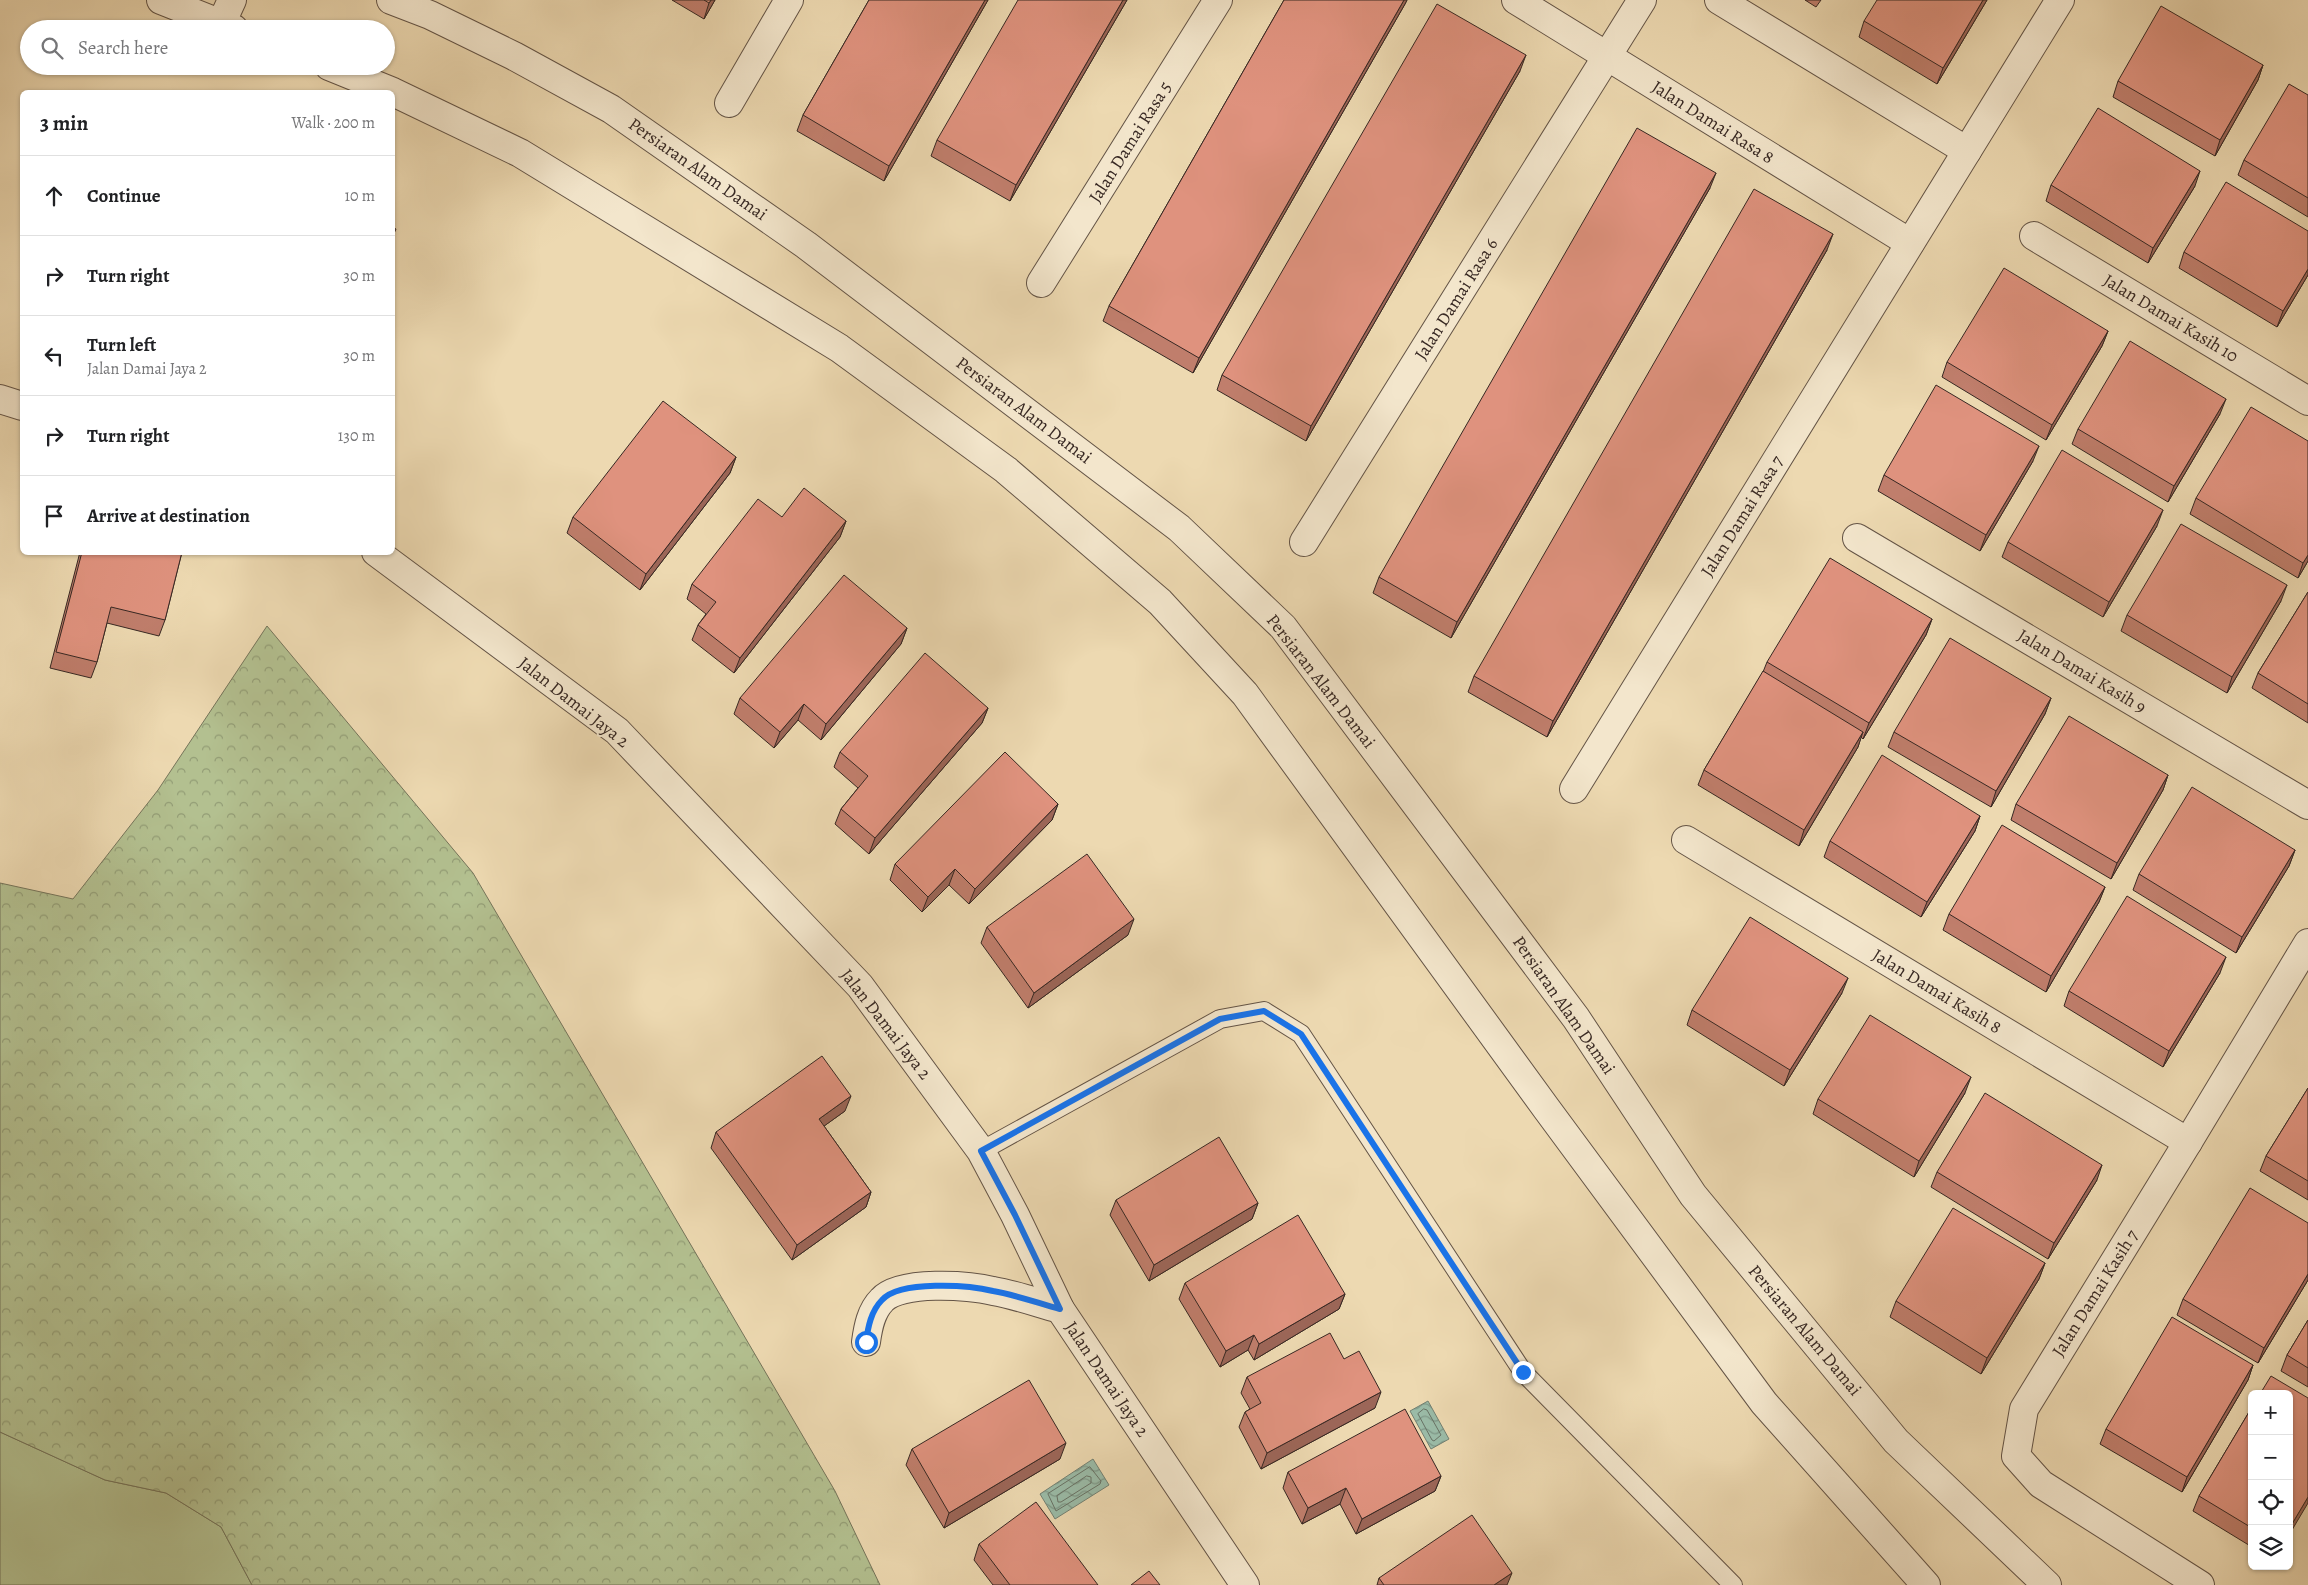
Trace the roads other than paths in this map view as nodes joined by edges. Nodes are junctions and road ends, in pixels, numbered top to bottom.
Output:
1 (161, 0) edge
2 (391, 0) edge
3 (789, 0) edge
4 (1218, 0) edge
5 (1516, 0) edge
6 (1642, 0) edge
7 (1719, 0) edge
8 (2060, 0) edge
9 (229, 17) edge
10 (1607, 56) junction
11 (351, 75) edge
12 (388, 90) edge
13 (395, 93) edge
14 (729, 103) dead end
15 (1968, 151) junction
16 (2034, 236) dead end
17 (1910, 243) junction
18 (1042, 284) dead end
19 (0, 399) edge
20 (2308, 401) edge
21 (20, 405) edge
22 (1857, 538) dead end
23 (1304, 542) dead end
24 (380, 555) edge
25 (1574, 789) dead end
26 (2308, 805) edge
27 (1686, 840) dead end
28 (2308, 943) edge
29 (2188, 1142) junction
30 (981, 1151) junction
31 (1060, 1309) junction
32 (866, 1342) dead end
33 (1245, 1585) edge
34 (1733, 1585) edge
35 (1926, 1585) edge
36 (2047, 1585) edge
37 (2200, 1585) edge

1 - 9 street
2 - 36 street, Persiaran Alam Damai
3 - 14 street
4 - 18 street, Jalan Damai Rasa 5
5 - 10 street, Jalan Damai Rasa 8
6 - 10 street, Jalan Damai Rasa 6
7 - 15 street
8 - 15 street, Jalan Damai Rasa 7
10 - 17 street, Jalan Damai Rasa 8
10 - 23 street, Jalan Damai Rasa 6
11 - 12 street
13 - 35 street
15 - 17 street, Jalan Damai Rasa 7
16 - 20 street, Jalan Damai Kasih 10
17 - 25 street, Jalan Damai Rasa 7
19 - 21 street
22 - 26 street, Jalan Damai Kasih 9
24 - 30 street, Jalan Damai Jaya 2
27 - 29 street, Jalan Damai Kasih 8
28 - 29 street, Jalan Damai Kasih 7
29 - 37 street, Jalan Damai Kasih 7
30 - 31 street, Jalan Damai Jaya 2
30 - 34 lane
31 - 32 street
31 - 33 street, Jalan Damai Jaya 2

